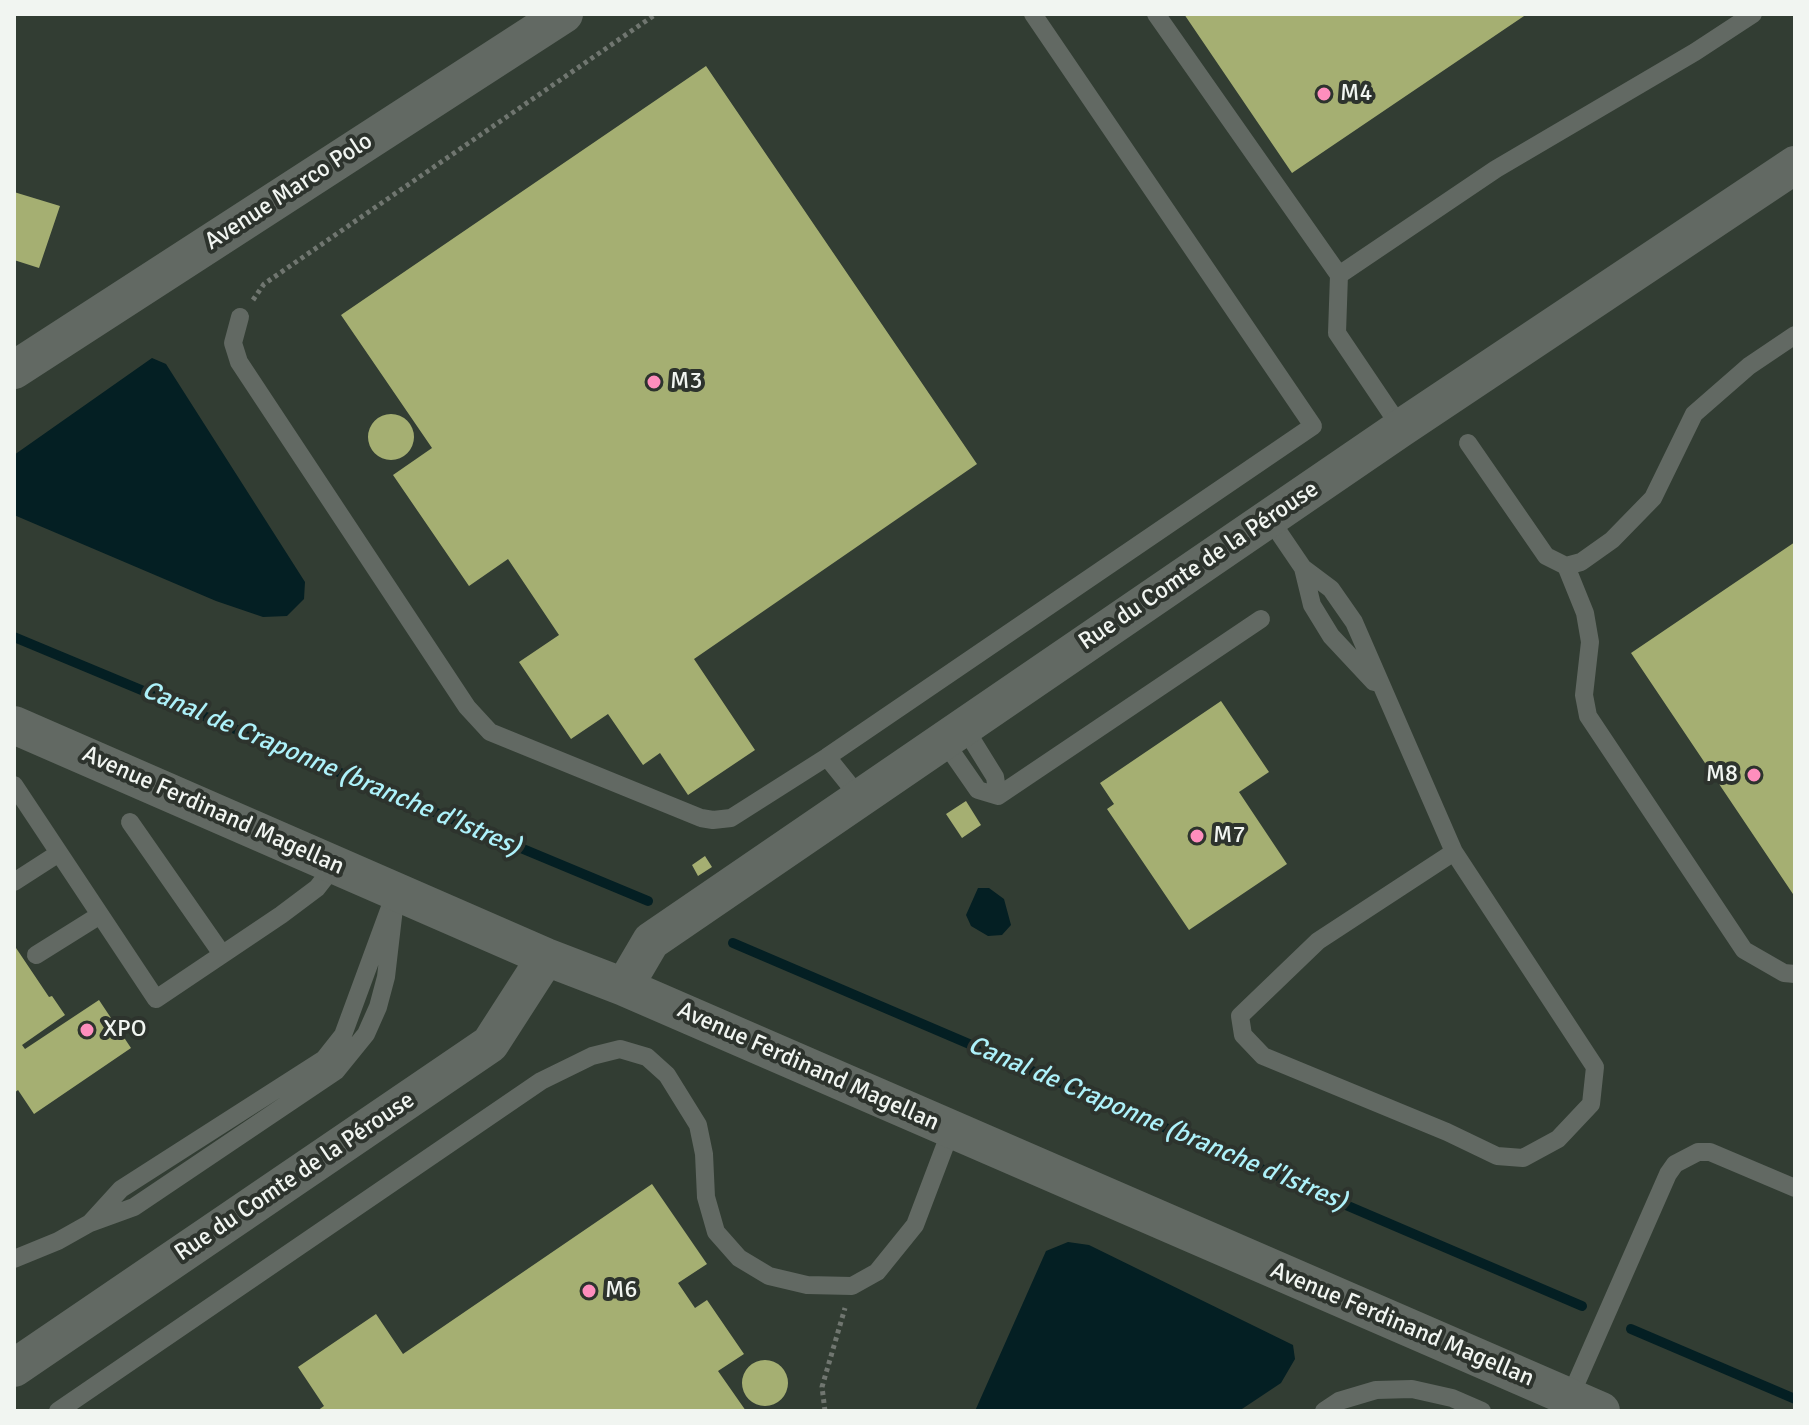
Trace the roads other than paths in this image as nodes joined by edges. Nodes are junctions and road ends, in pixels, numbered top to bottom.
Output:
1 (564, 14) edge
2 (1033, 14) edge
3 (1156, 14) edge
4 (1753, 14) edge
5 (1795, 165) edge
6 (1339, 275) junction
7 (240, 317) road end
8 (1795, 335) edge
9 (14, 370) edge
10 (1401, 428) junction
11 (1468, 443) dead end
12 (1269, 518) junction
13 (1566, 566) junction
14 (1303, 568) junction
15 (1261, 619) dead end
16 (1382, 690) junction
17 (14, 725) edge
18 (954, 734) junction
19 (827, 757) junction
20 (14, 785) edge
21 (860, 798) junction
22 (130, 822) dead end
23 (1454, 852) junction
24 (59, 853) junction
25 (335, 865) junction
26 (14, 882) edge
27 (396, 891) junction
28 (100, 915) junction
29 (222, 954) junction
30 (36, 955) dead end
31 (546, 957) junction
32 (1795, 974) edge
33 (624, 987) junction
34 (951, 1130) junction
35 (1795, 1188) edge
36 (14, 1259) edge
37 (14, 1368) edge
38 (1586, 1404) edge
39 (58, 1411) edge
40 (1324, 1411) edge
41 (1482, 1411) edge

1 - 9 street, Avenue Marco Polo
2 - 19 lane
3 - 6 lane
4 - 6 lane
5 - 10 street, Rue du Comte de la Pérouse
6 - 10 lane
7 - 19 lane
8 - 13 lane
10 - 12 street, Rue du Comte de la Pérouse
11 - 13 lane
12 - 14 lane
12 - 18 street, Rue du Comte de la Pérouse
13 - 32 lane
14 - 16 lane
14 - 16 lane
15 - 18 lane
16 - 23 lane
17 - 25 street, Avenue Ferdinand Magellan
18 - 21 street, Rue du Comte de la Pérouse
19 - 21 lane
20 - 24 lane
21 - 33 street, Rue du Comte de la Pérouse
22 - 29 lane
23 - 23 lane
24 - 26 lane
24 - 28 lane
25 - 27 street, Avenue Ferdinand Magellan
25 - 29 lane
27 - 31 street, Avenue Ferdinand Magellan
27 - 36 lane
28 - 29 lane
28 - 30 lane
31 - 33 street, Avenue Ferdinand Magellan
31 - 37 street, Rue du Comte de la Pérouse
33 - 34 street, Avenue Ferdinand Magellan
34 - 38 street, Avenue Ferdinand Magellan
34 - 39 lane
35 - 38 lane
40 - 41 lane

